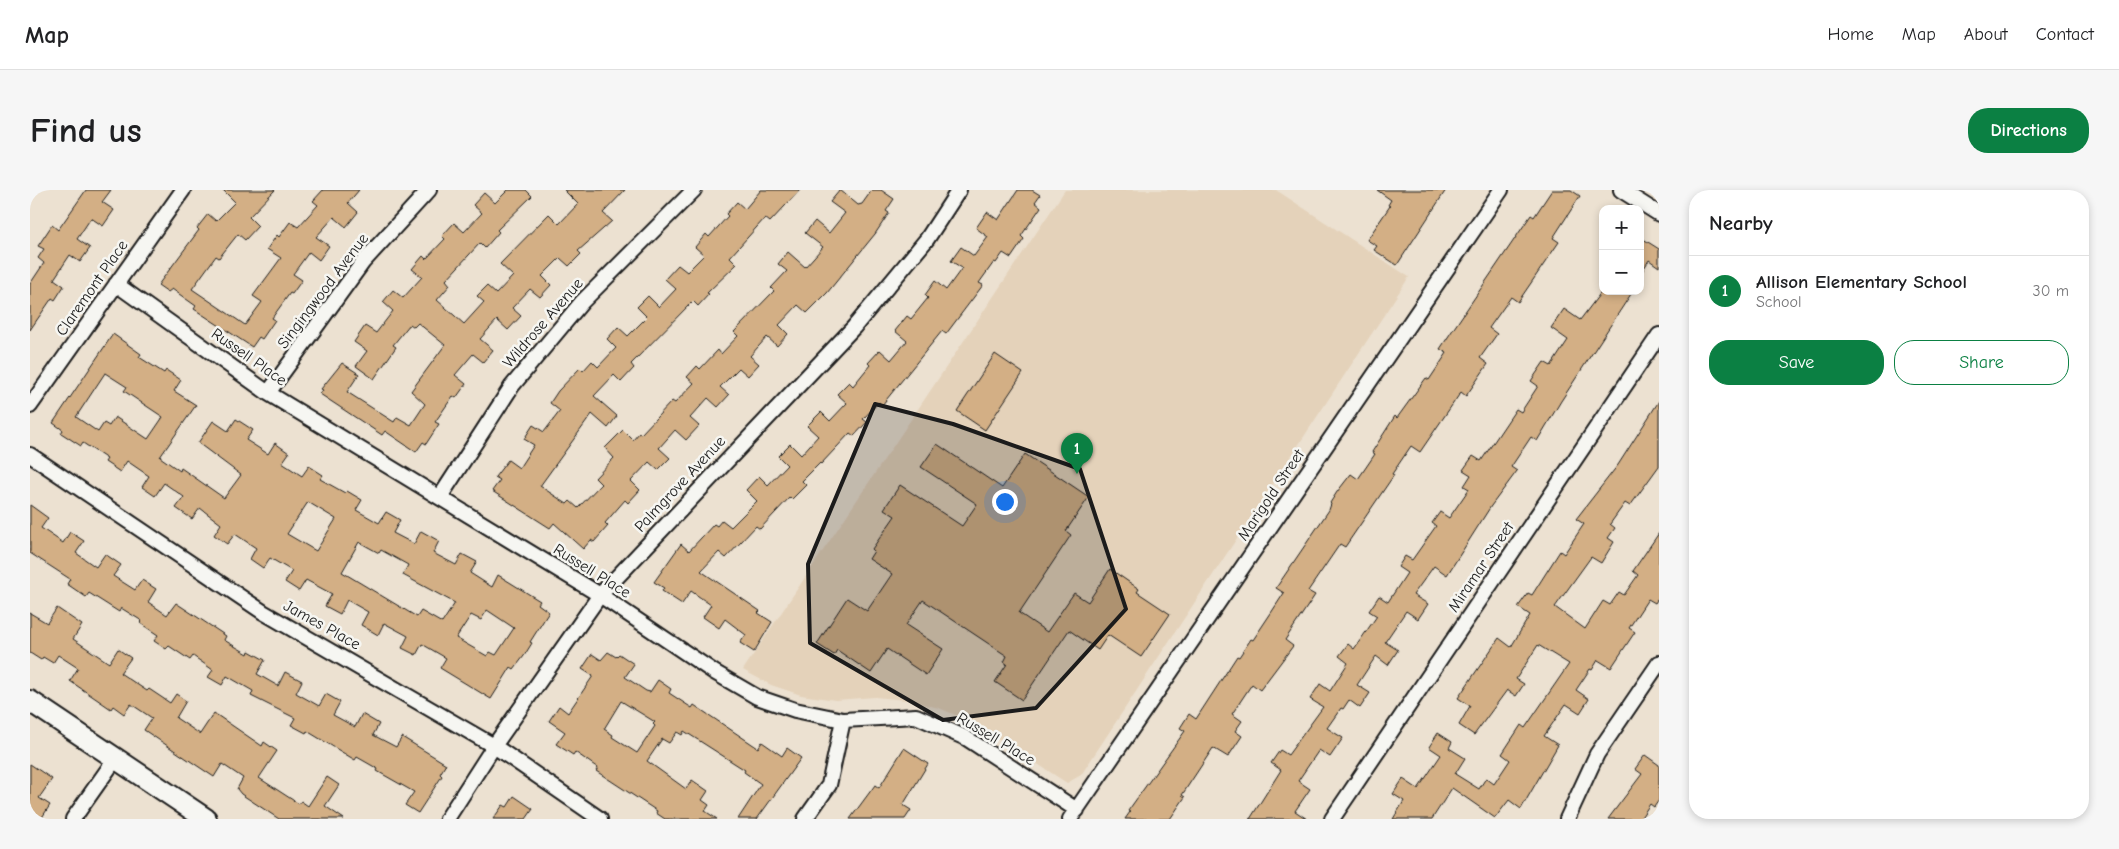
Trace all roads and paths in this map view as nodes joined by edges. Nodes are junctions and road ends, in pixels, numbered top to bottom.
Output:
1 (183, 190) edge
2 (429, 190) edge
3 (694, 190) edge
4 (960, 190) edge
5 (1501, 190) edge
6 (1621, 190) edge
7 (1659, 214) edge
8 (116, 284) junction
9 (1659, 335) edge
10 (268, 394) junction
11 (30, 406) edge
12 (30, 455) edge
13 (440, 496) junction
14 (600, 595) junction
15 (1659, 663) edge
16 (30, 701) edge
17 (843, 720) junction
18 (494, 746) junction
19 (116, 758) junction
20 (1073, 815) edge
21 (73, 819) edge
22 (206, 819) edge
23 (447, 819) edge
24 (600, 819) edge
25 (804, 819) edge
26 (1332, 819) edge
27 (1567, 819) edge

1 - 8 street, Claremont Place
2 - 10 street, Singingwood Avenue
3 - 13 street, Wildrose Avenue
4 - 14 street, Palmgrove Avenue
5 - 20 street, Marigold Street
6 - 7 street
8 - 10 street, Russell Place
8 - 11 street, Claremont Place
9 - 26 street, Miramar Street
10 - 13 street, Russell Place
12 - 18 street, James Place
13 - 14 street, Russell Place
14 - 17 street, Russell Place
14 - 18 street, Palmgrove Avenue
15 - 27 street
16 - 19 main road
17 - 20 street, Russell Place
17 - 25 street
18 - 23 street, Palmgrove Avenue
18 - 24 street, James Place
19 - 21 street
19 - 22 main road

